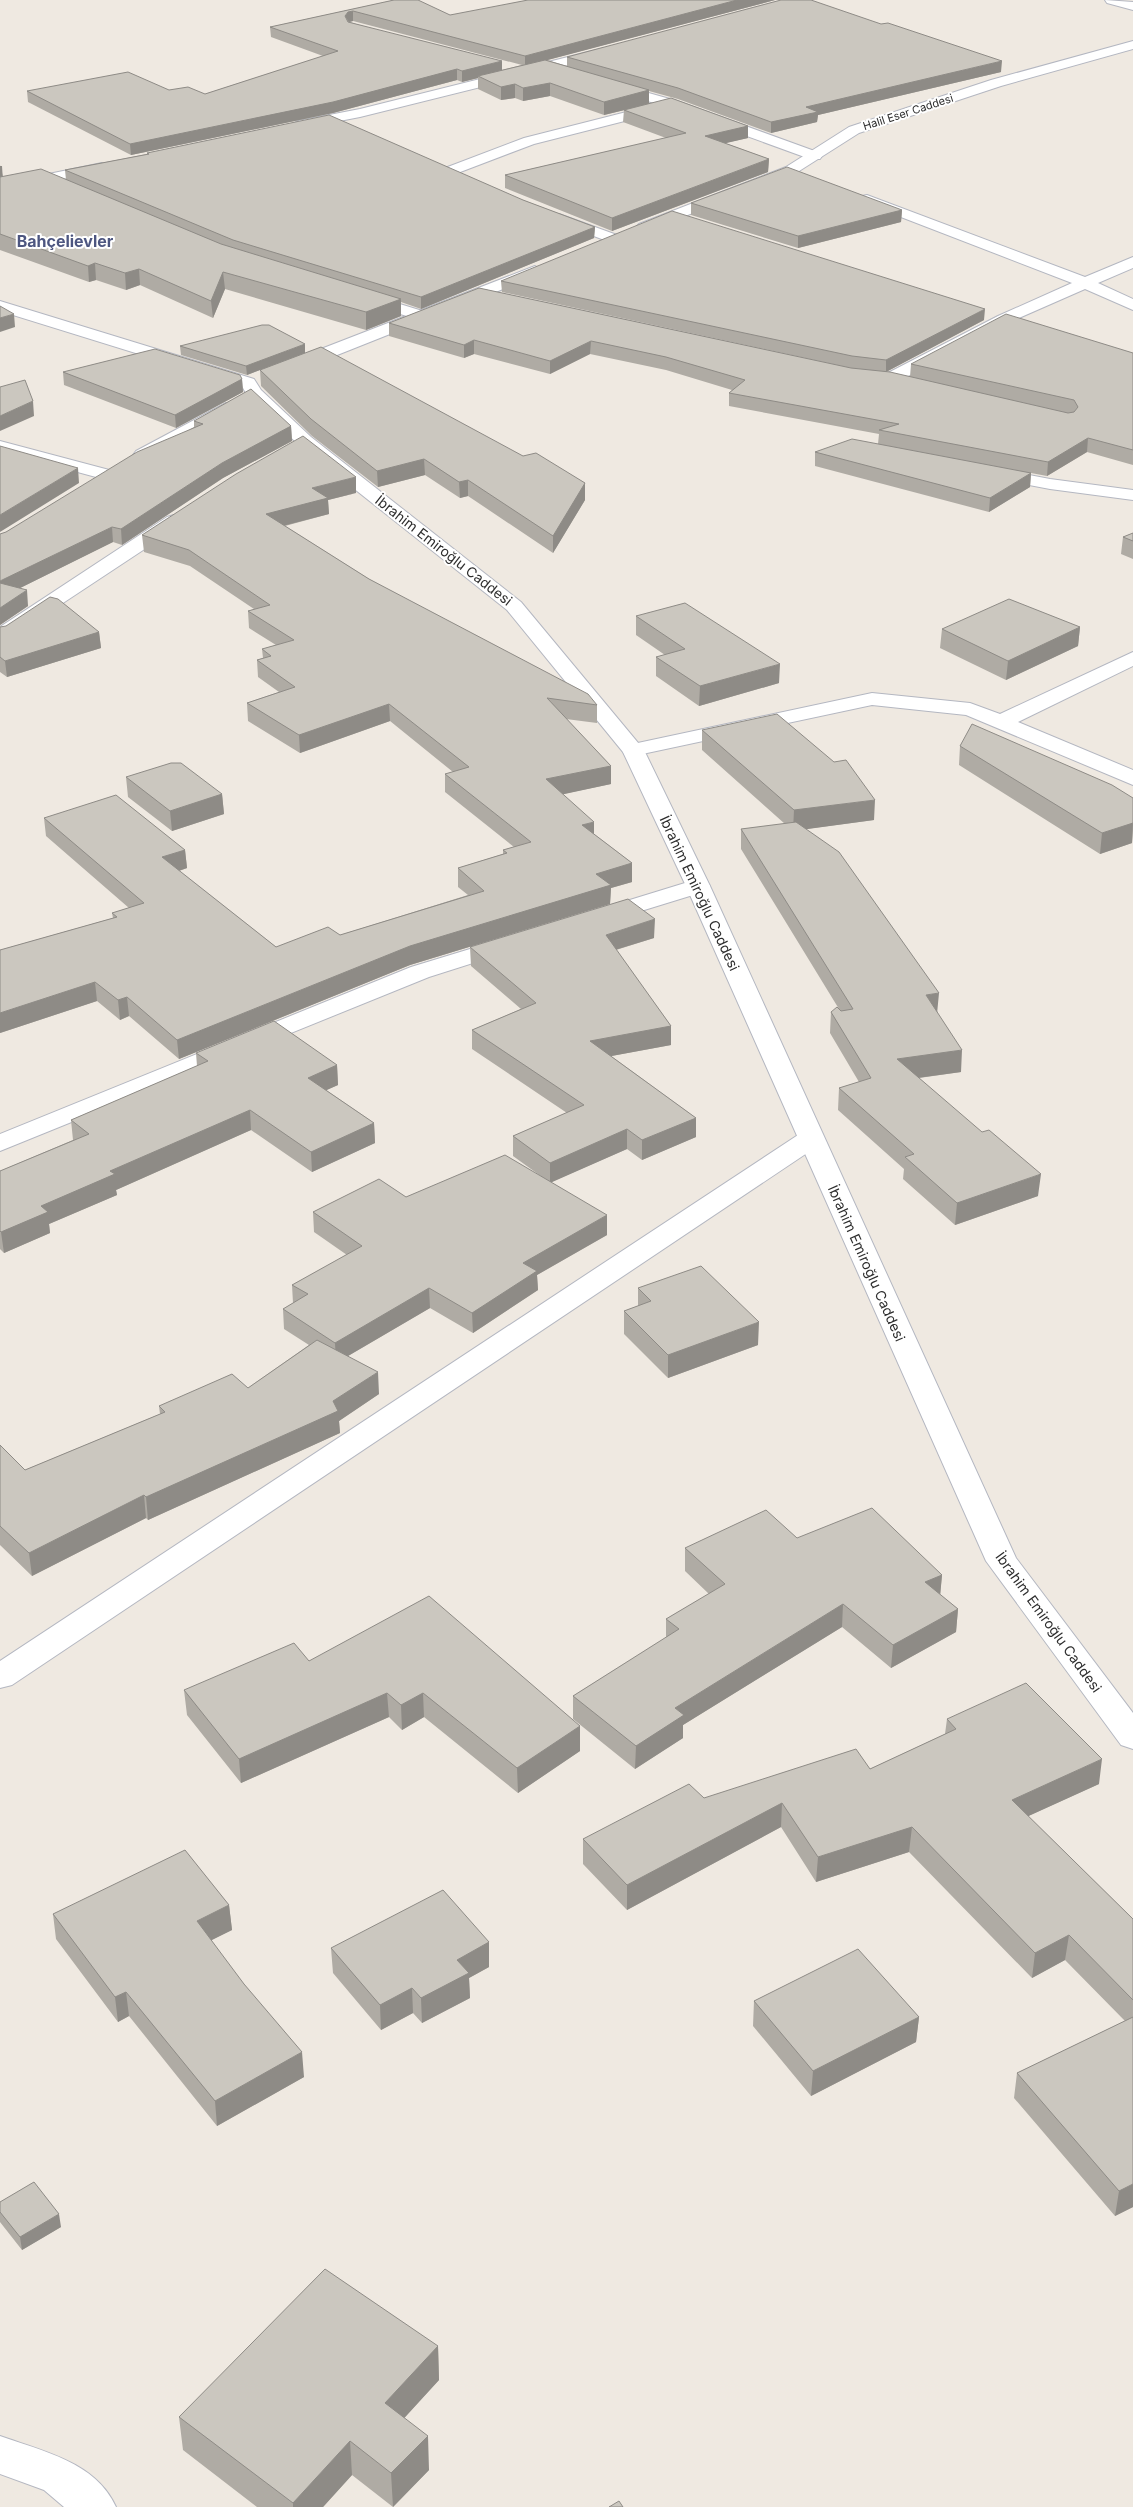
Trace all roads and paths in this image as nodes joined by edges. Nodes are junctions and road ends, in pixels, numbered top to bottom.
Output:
1 (1111, 0) edge
2 (1133, 6) edge
3 (1133, 46) edge
4 (616, 50) edge
5 (497, 64) edge
6 (545, 67) junction
7 (526, 72) junction
8 (572, 75) edge
9 (599, 83) edge
10 (672, 104) junction
11 (330, 118) junction
12 (283, 129) edge
13 (356, 130) edge
14 (815, 156) junction
15 (434, 164) edge
16 (112, 165) edge
17 (791, 170) junction
18 (450, 171) junction
19 (809, 177) edge
20 (468, 179) edge
21 (45, 180) junction
22 (0, 188) edge
23 (73, 191) edge
24 (854, 194) edge
25 (547, 213) edge
26 (674, 216) junction
27 (693, 222) edge
28 (612, 238) junction
29 (594, 246) edge
30 (1133, 262) edge
31 (550, 264) edge
32 (1083, 282) junction
33 (349, 293) edge
34 (479, 294) junction
35 (508, 300) edge
36 (1133, 305) edge
37 (0, 306) edge
38 (982, 312) edge
39 (423, 316) junction
40 (1004, 319) junction
41 (1031, 328) edge
42 (284, 369) edge
43 (851, 375) edge
44 (889, 379) junction
45 (256, 384) junction
46 (917, 386) edge
47 (1, 447) edge
48 (974, 470) edge
49 (107, 475) junction
50 (90, 485) edge
51 (1133, 495) edge
52 (191, 510) edge
53 (0, 636) edge
54 (1133, 658) edge
55 (1000, 722) junction
56 (633, 750) junction
57 (1133, 778) edge
58 (698, 886) junction
59 (578, 923) edge
60 (532, 937) edge
61 (810, 1139) junction
62 (0, 1143) edge
63 (0, 1677) edge
64 (1133, 1738) edge
65 (0, 2455) edge
66 (95, 2507) edge

1 - 2 street
3 - 14 street, Halil Eser Caddesi
4 - 6 street
5 - 7 street
6 - 7 street
6 - 8 street
7 - 11 street
9 - 10 street
10 - 14 street
10 - 18 street
11 - 12 street
11 - 13 street
14 - 17 street, Halil Eser Caddesi
15 - 18 street
16 - 21 street
17 - 19 street
17 - 26 street, Halil Eser Caddesi
18 - 20 street
21 - 22 street
21 - 23 street
24 - 32 street
25 - 28 street
26 - 27 street
26 - 28 street, Halil Eser Caddesi
28 - 29 street, Halil Eser Caddesi
30 - 32 street
31 - 34 street
32 - 36 street
32 - 40 street
33 - 39 street
34 - 35 street
34 - 39 street
37 - 45 street, İbrahim Emiroğlu Caddesi
38 - 40 street
39 - 42 street
40 - 41 street
40 - 44 street
43 - 44 street
44 - 46 street
45 - 49 street
45 - 56 street, İbrahim Emiroğlu Caddesi
47 - 49 street
48 - 51 street
49 - 50 street
52 - 53 street
54 - 55 street
55 - 56 street
55 - 57 street
56 - 58 street, İbrahim Emiroğlu Caddesi
58 - 59 street
58 - 61 street, İbrahim Emiroğlu Caddesi
60 - 62 street
61 - 63 street
61 - 64 street, İbrahim Emiroğlu Caddesi
65 - 66 street

